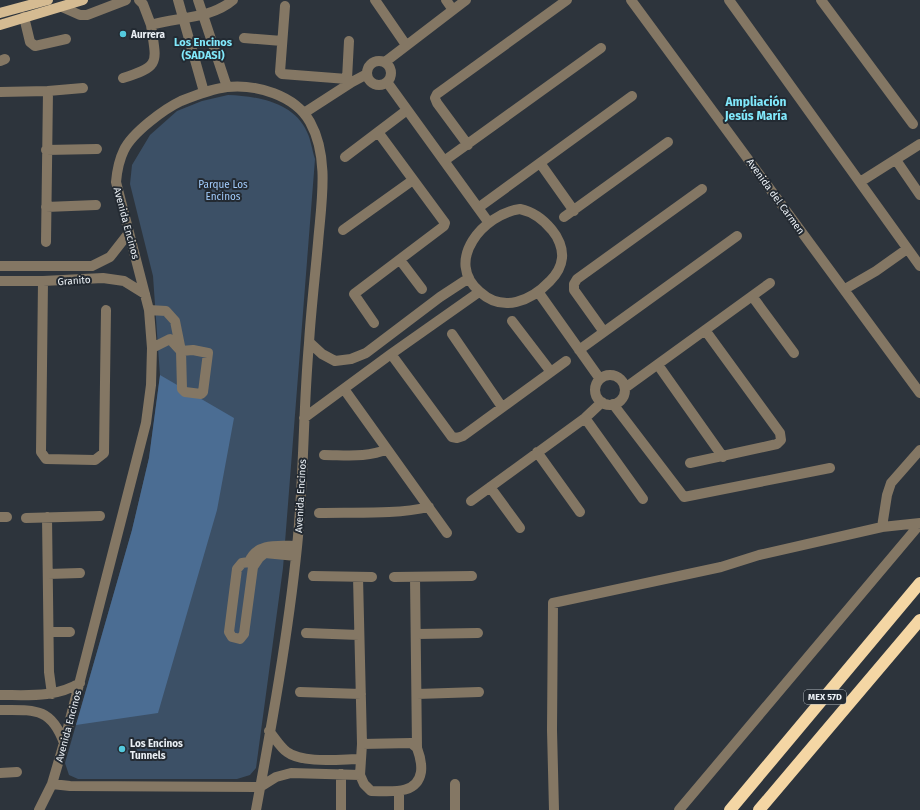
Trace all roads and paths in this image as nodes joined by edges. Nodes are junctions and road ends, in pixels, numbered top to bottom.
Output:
1 (48, 0) edge
2 (83, 0) edge
3 (126, 0) edge
4 (139, 0) edge
5 (178, 0) edge
6 (198, 0) edge
7 (233, 0) edge
8 (375, 0) edge
9 (446, 0) edge
10 (466, 0) edge
11 (567, 0) edge
12 (631, 0) edge
13 (729, 0) edge
14 (821, 0) edge
15 (285, 6) dead end
16 (62, 7) junction
17 (453, 10) junction
18 (0, 13) edge
19 (202, 15) junction
20 (24, 17) junction
21 (182, 18) junction
22 (0, 24) edge
23 (151, 25) junction
24 (66, 38) dead end
25 (244, 38) dead end
26 (282, 41) junction
27 (350, 41) dead end
28 (406, 45) junction
29 (601, 48) dead end
30 (385, 62) junction
31 (367, 74) junction
32 (124, 78) dead end
33 (350, 80) junction
34 (387, 82) junction
35 (227, 87) junction
36 (82, 88) dead end
37 (48, 91) junction
38 (0, 92) edge
39 (204, 92) junction
40 (632, 96) dead end
41 (407, 110) junction
42 (304, 113) junction
43 (913, 124) dead end
44 (378, 132) junction
45 (668, 142) dead end
46 (920, 144) edge
47 (468, 145) junction
48 (97, 149) dead end
49 (46, 150) junction
50 (344, 157) dead end
51 (896, 160) junction
52 (444, 162) junction
53 (540, 163) junction
54 (413, 180) junction
55 (860, 182) junction
56 (702, 189) dead end
57 (920, 195) edge
58 (96, 205) dead end
59 (46, 207) junction
60 (478, 208) junction
61 (574, 211) junction
62 (564, 217) dead end
63 (489, 223) junction
64 (343, 230) dead end
65 (128, 234) junction
66 (736, 236) dead end
67 (46, 242) dead end
68 (907, 249) junction
69 (400, 260) junction
70 (0, 266) edge
71 (920, 266) edge
72 (469, 278) junction
73 (0, 281) edge
74 (43, 282) junction
75 (770, 283) dead end
76 (422, 289) dead end
77 (845, 289) junction
78 (479, 292) junction
79 (539, 293) junction
80 (145, 294) junction
81 (752, 296) junction
82 (106, 310) dead end
83 (149, 310) junction
84 (512, 321) dead end
85 (374, 323) dead end
86 (705, 330) junction
87 (604, 332) junction
88 (452, 334) dead end
89 (309, 342) junction
90 (152, 348) junction
91 (181, 350) junction
92 (579, 350) junction
93 (391, 354) junction
94 (794, 354) dead end
95 (566, 361) dead end
96 (658, 365) junction
97 (551, 372) junction
98 (600, 379) junction
99 (344, 388) junction
100 (624, 388) junction
101 (920, 393) edge
102 (602, 402) junction
103 (613, 404) junction
104 (502, 407) junction
105 (304, 418) junction
106 (585, 418) junction
107 (387, 449) junction
108 (537, 452) junction
109 (919, 452) edge
110 (324, 455) dead end
111 (723, 457) junction
112 (690, 463) dead end
113 (830, 468) dead end
114 (490, 487) junction
115 (643, 499) dead end
116 (471, 501) dead end
117 (429, 506) junction
118 (319, 512) dead end
119 (580, 512) dead end
120 (100, 516) dead end
121 (47, 517) junction
122 (26, 518) dead end
123 (920, 524) edge
124 (882, 527) junction
125 (520, 528) dead end
126 (447, 533) dead end
127 (296, 551) junction
128 (251, 565) junction
129 (80, 573) dead end
130 (48, 574) junction
131 (313, 576) dead end
132 (472, 576) dead end
133 (358, 577) junction
134 (372, 577) dead end
135 (394, 577) dead end
136 (415, 577) junction
137 (920, 583) edge
138 (920, 620) edge
139 (49, 632) junction
140 (70, 632) dead end
141 (306, 633) dead end
142 (478, 633) dead end
143 (417, 634) junction
144 (359, 635) junction
145 (80, 683) junction
146 (300, 692) dead end
147 (479, 692) dead end
148 (52, 694) junction
149 (361, 694) junction
150 (417, 694) junction
151 (0, 695) edge
152 (0, 710) edge
153 (269, 731) junction
154 (64, 743) junction
155 (362, 744) junction
156 (417, 748) junction
157 (361, 759) junction
158 (17, 772) dead end
159 (0, 773) edge
160 (341, 774) junction
161 (360, 775) junction
162 (52, 784) junction
163 (455, 784) dead end
164 (260, 787) junction
165 (399, 791) junction
166 (39, 810) edge
167 (256, 810) edge
168 (341, 810) edge
169 (399, 810) edge
170 (455, 810) edge
171 (554, 810) edge
172 (679, 810) edge
173 (730, 810) edge
174 (759, 810) edge

1 - 18 main road
2 - 16 main road
3 - 16 street
4 - 23 street
5 - 21 street
6 - 19 street
7 - 19 street
8 - 28 street
9 - 17 street
10 - 17 street
11 - 47 street
12 - 77 street, Avenida del Carmen
13 - 55 street
14 - 43 street
15 - 26 street
16 - 20 main road
17 - 28 street
19 - 21 street
19 - 35 street
20 - 22 main road
20 - 24 street
21 - 23 street
21 - 39 street
23 - 32 street
25 - 26 street
26 - 33 street
27 - 33 street
28 - 30 street
29 - 47 street
30 - 31 street
30 - 34 street
31 - 33 street
31 - 34 street
33 - 42 street
34 - 41 street
35 - 39 street, Avenida Encinos
35 - 42 street, Avenida Encinos
36 - 37 street
37 - 38 street
37 - 49 street
39 - 65 street, Avenida Encinos
40 - 53 street
41 - 44 street
41 - 52 street
42 - 89 street, Avenida Encinos
44 - 50 street
44 - 54 street
45 - 61 street
46 - 51 street
47 - 52 street
48 - 49 street
49 - 59 street
51 - 55 street
51 - 57 street
52 - 60 street
53 - 60 street
53 - 61 street
54 - 64 street
54 - 69 street
55 - 68 street
56 - 87 street
58 - 59 street
59 - 67 street
60 - 63 street
61 - 62 street
63 - 72 street
63 - 79 street
65 - 70 street, Granito
65 - 80 street, Avenida Encinos
66 - 87 street
68 - 71 street
68 - 77 street
69 - 76 street
69 - 85 street
72 - 78 street
72 - 89 street
73 - 74 street, Granito
74 - 80 street, Granito
74 - 82 street
75 - 81 street
77 - 101 street, Avenida del Carmen
78 - 79 street
78 - 93 street
79 - 92 street
80 - 83 street, Avenida Encinos
81 - 86 street
81 - 94 street
83 - 90 street, Avenida Encinos
83 - 91 street
84 - 97 street
86 - 96 street
86 - 111 street
87 - 92 street
88 - 104 street
89 - 105 street, Avenida Encinos
90 - 91 street
90 - 145 street, Avenida Encinos
91 - 91 street
92 - 98 street
93 - 99 street
93 - 104 street
95 - 97 street
96 - 100 street
96 - 111 street
97 - 104 street
98 - 100 street
98 - 102 street
99 - 105 street
99 - 107 street
100 - 103 street
102 - 103 street
102 - 106 street
103 - 113 street
105 - 127 street, Avenida Encinos
106 - 108 street
106 - 115 street
107 - 110 street
107 - 117 street
108 - 114 street
108 - 119 street
109 - 124 street
111 - 112 street
114 - 116 street
114 - 125 street
117 - 118 street
117 - 126 street
120 - 121 street
121 - 122 street
121 - 130 street
123 - 124 street
123 - 172 street
124 - 171 street
127 - 128 street
127 - 153 street, Avenida Encinos
128 - 128 street
129 - 130 street
130 - 139 street
131 - 133 street
132 - 136 street
133 - 134 street
133 - 144 street
135 - 136 street
136 - 143 street
137 - 173 highway, MEX 57D
138 - 174 highway, MEX 57D
139 - 140 street
139 - 148 street
141 - 144 street
142 - 143 street
143 - 150 street
144 - 149 street
145 - 148 street
145 - 154 street, Avenida Encinos
146 - 149 street
147 - 150 street
148 - 151 street
149 - 155 street
150 - 156 street
152 - 154 street
153 - 157 street
153 - 164 street, Avenida Encinos
154 - 162 street, Avenida Encinos
155 - 156 street
155 - 157 street
156 - 165 street
157 - 161 street
158 - 159 street
160 - 161 street
160 - 164 street
160 - 168 street
161 - 165 street
162 - 164 street
162 - 166 street, Avenida Encinos
163 - 170 street
164 - 167 street, Avenida Encinos
165 - 169 street

